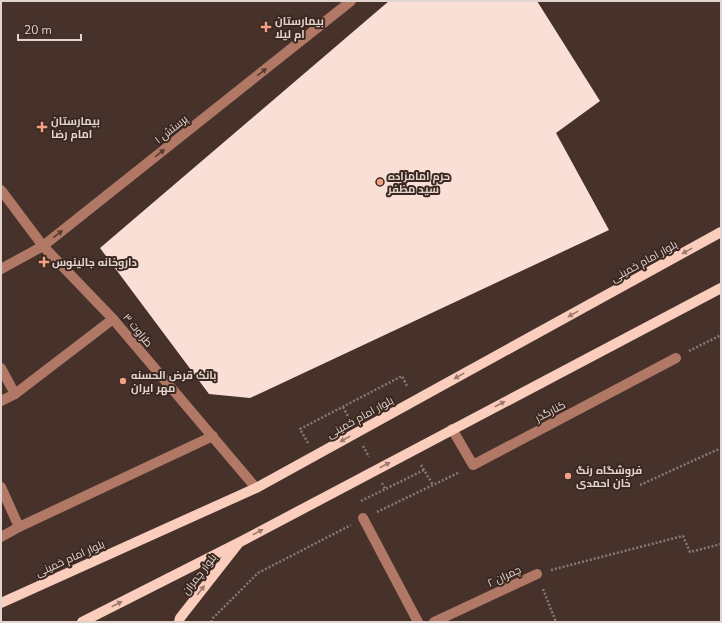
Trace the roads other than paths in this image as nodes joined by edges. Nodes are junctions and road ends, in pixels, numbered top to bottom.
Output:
1 (351, 1) edge
2 (1, 190) edge
3 (721, 232) edge
4 (43, 246) junction
5 (1, 269) edge
6 (721, 288) edge
7 (113, 320) junction
8 (676, 358) road end
9 (1, 368) edge
10 (15, 394) junction
11 (1, 401) edge
12 (452, 429) junction
13 (213, 436) junction
14 (1, 487) edge
15 (256, 488) junction
16 (364, 518) road end
17 (19, 527) junction
18 (1, 537) edge
19 (240, 542) junction
20 (537, 574) road end
21 (1, 603) edge
22 (82, 622) edge
23 (179, 622) edge
24 (418, 622) edge
25 (434, 622) edge

4 -> 1 street, پرستش ۱
2 - 4 street, طراوت ۳
3 -> 15 main road, بلوار امام خمینی
4 - 5 street, پرستش ۱
4 - 7 street, طراوت ۳
12 -> 6 main road
7 - 10 street
7 - 13 street, طراوت ۳
8 - 12 street, کنارگذر
9 - 10 street
10 - 11 street
19 -> 12 main road
13 - 15 street, طراوت ۳
13 - 17 street
14 - 17 street
15 - 21 main road, بلوار امام خمینی
16 - 24 street
17 - 18 street
22 -> 19 main road
23 -> 19 main road, بلوار چمران
20 - 25 street, چمران ۲

